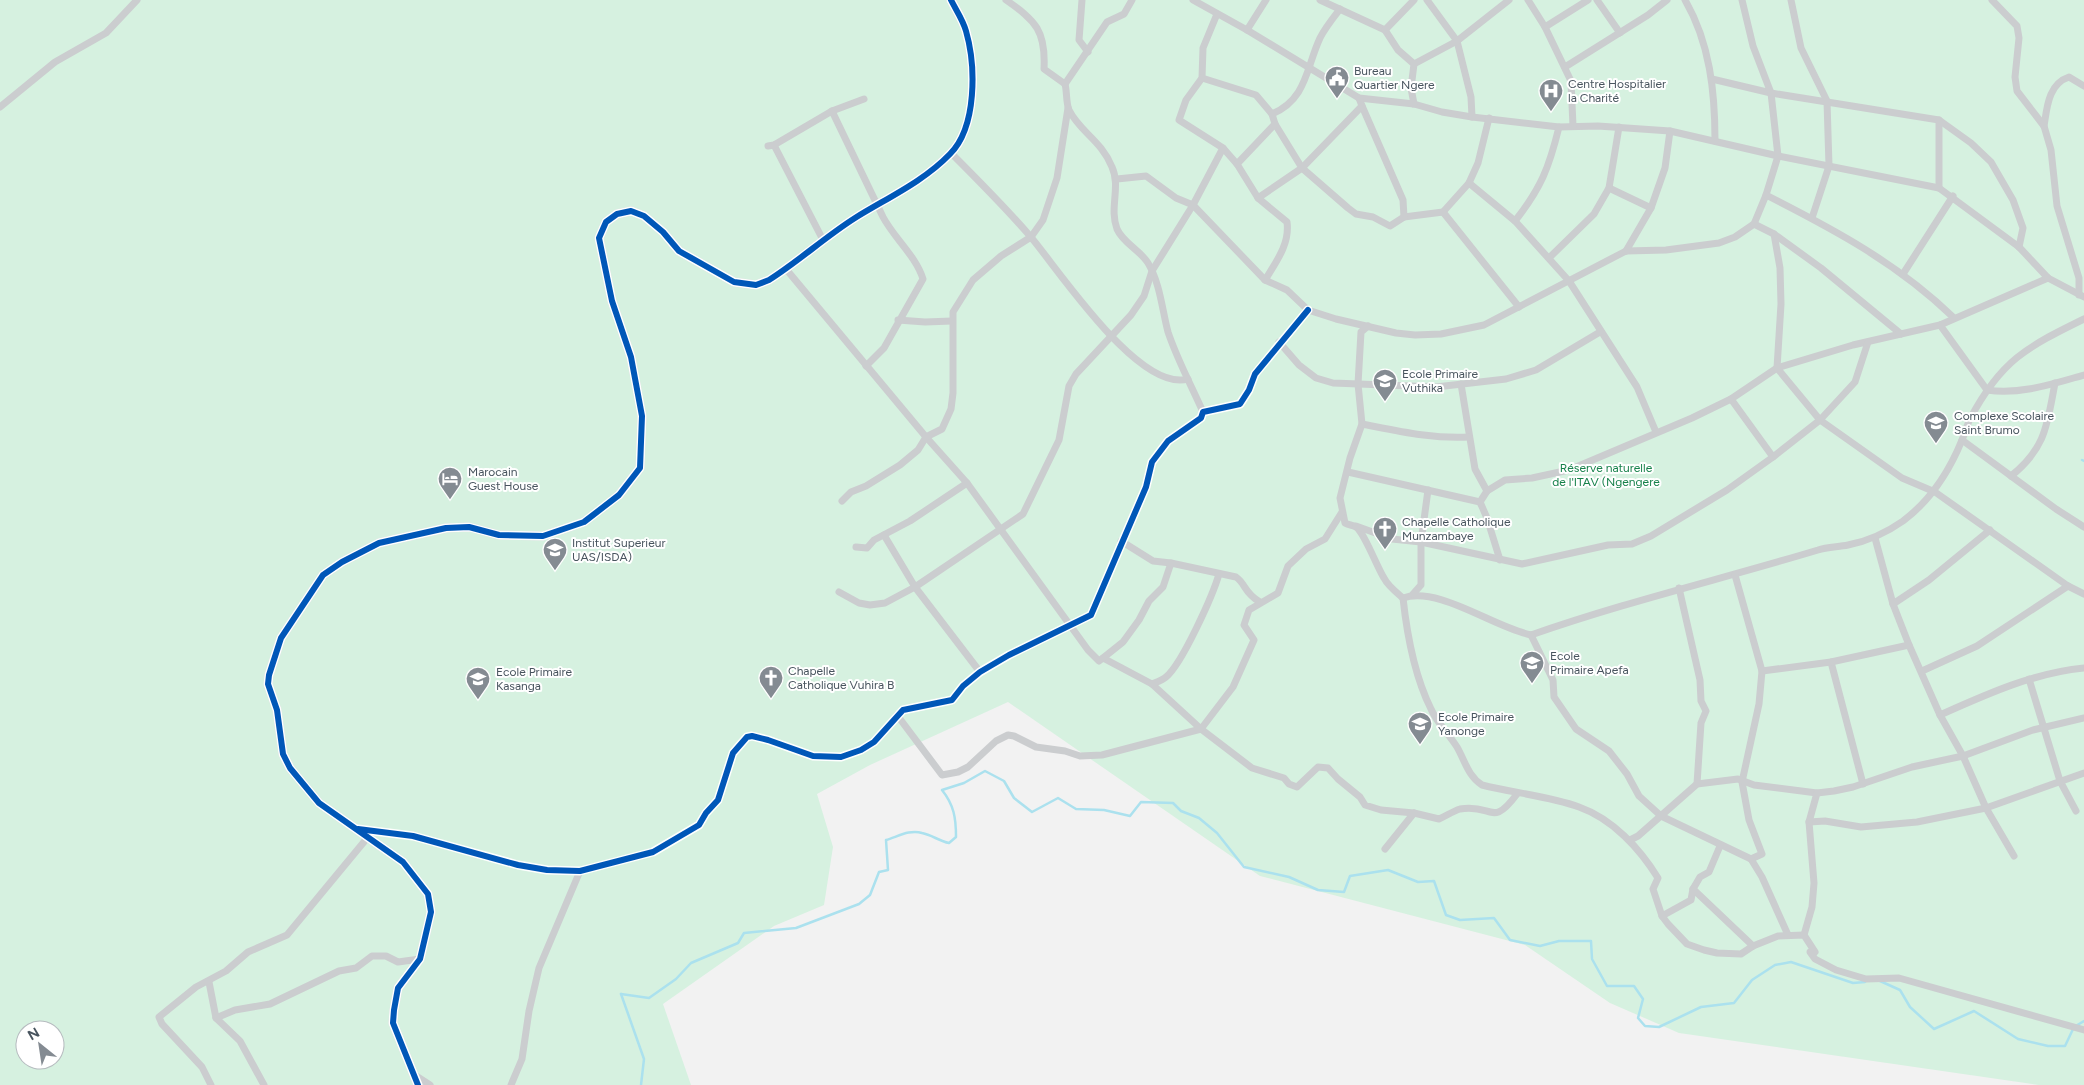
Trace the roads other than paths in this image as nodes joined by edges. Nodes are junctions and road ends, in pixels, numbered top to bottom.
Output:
1 (137, 0) edge
2 (951, 0) edge
3 (1006, 0) edge
4 (1082, 0) edge
5 (1132, 0) edge
6 (1193, 0) edge
7 (1266, 0) edge
8 (1320, 0) edge
9 (1414, 0) edge
10 (1427, 0) edge
11 (1509, 0) edge
12 (1528, 0) edge
13 (1588, 0) edge
14 (1597, 0) edge
15 (1667, 0) edge
16 (1685, 0) edge
17 (1742, 0) edge
18 (1791, 0) edge
19 (1992, 0) edge
20 (1205, 2) edge
21 (1340, 9) junction
22 (1217, 14) junction
23 (1545, 27) junction
24 (1247, 30) junction
25 (1385, 30) junction
26 (1620, 33) junction
27 (1457, 41) junction
28 (1088, 52) junction
29 (1414, 64) junction
30 (1565, 67) junction
31 (1310, 68) junction
32 (1202, 78) junction
33 (1712, 79) junction
34 (1065, 84) junction
35 (2084, 86) edge
36 (1770, 92) junction
37 (1359, 98) junction
38 (864, 99) dead end
39 (1827, 101) junction
40 (1414, 104) junction
41 (1362, 106) junction
42 (0, 107) edge
43 (1068, 108) junction
44 (832, 111) junction
45 (1272, 114) junction
46 (1472, 117) junction
47 (1489, 118) junction
48 (1939, 120) junction
49 (1275, 124) junction
50 (1573, 126) junction
51 (2044, 126) junction
52 (1559, 127) junction
53 (1619, 127) junction
54 (1670, 131) junction
55 (1715, 141) junction
56 (1223, 148) junction
57 (951, 153) junction
58 (1778, 156) junction
59 (1237, 164) junction
60 (1829, 166) junction
61 (1302, 168) junction
62 (1117, 179) junction
63 (1469, 183) junction
64 (1609, 188) junction
65 (1940, 188) junction
66 (1766, 195) junction
67 (1953, 196) junction
68 (1258, 198) junction
69 (877, 205) junction
70 (1193, 205) junction
71 (1651, 208) junction
72 (1443, 212) junction
73 (1404, 217) junction
74 (1812, 218) junction
75 (1515, 221) junction
76 (1754, 224) junction
77 (1774, 234) junction
78 (1031, 237) junction
79 (823, 240) junction
80 (2019, 246) junction
81 (1626, 251) junction
82 (1549, 258) junction
83 (786, 270) junction
84 (1152, 271) junction
85 (1903, 274) junction
86 (2048, 278) junction
87 (1265, 280) junction
88 (1570, 281) junction
89 (2082, 296) edge
90 (1519, 307) junction
91 (1308, 310) junction
92 (1953, 317) junction
93 (2084, 319) edge
94 (898, 320) junction
95 (952, 321) junction
96 (1940, 325) junction
97 (1368, 326) junction
98 (1600, 332) junction
99 (1901, 334) junction
100 (1110, 336) junction
101 (1279, 342) junction
102 (1868, 342) junction
103 (866, 366) junction
104 (1777, 368) junction
105 (2084, 376) edge
106 (1188, 379) junction
107 (2055, 383) junction
108 (1358, 384) junction
109 (1460, 384) junction
110 (1987, 390) junction
111 (1732, 399) junction
112 (1203, 412) junction
113 (1820, 420) junction
114 (1362, 424) junction
115 (1656, 432) junction
116 (926, 437) junction
117 (1469, 437) junction
118 (1962, 440) junction
119 (1773, 457) junction
120 (1348, 472) junction
121 (2011, 476) junction
122 (966, 483) junction
123 (1428, 490) junction
124 (1487, 491) junction
125 (1935, 492) junction
126 (842, 502) dead end
127 (1480, 502) junction
128 (1342, 512) junction
129 (1355, 526) junction
130 (2084, 527) edge
131 (1000, 528) junction
132 (1990, 530) junction
133 (884, 535) junction
134 (1874, 538) junction
135 (1122, 541) junction
136 (1421, 542) junction
137 (856, 547) dead end
138 (1500, 560) junction
139 (1171, 563) junction
140 (1220, 574) junction
141 (1735, 575) junction
142 (2068, 586) junction
143 (915, 587) junction
144 (1679, 588) junction
145 (838, 592) dead end
146 (1413, 594) junction
147 (2084, 594) edge
148 (1403, 598) junction
149 (1260, 602) junction
150 (1893, 604) junction
151 (1070, 624) junction
152 (1531, 635) junction
153 (1909, 645) junction
154 (1103, 658) junction
155 (1831, 662) junction
156 (2084, 668) edge
157 (1762, 671) junction
158 (1922, 671) junction
159 (980, 672) junction
160 (2029, 678) junction
161 (1152, 684) junction
162 (897, 715) junction
163 (1940, 715) junction
164 (2084, 718) edge
165 (2043, 728) junction
166 (1201, 729) junction
167 (1963, 756) junction
168 (2084, 773) edge
169 (2060, 781) junction
170 (1742, 782) junction
171 (1697, 784) junction
172 (1863, 784) junction
173 (1517, 794) junction
174 (1817, 794) junction
175 (1986, 808) junction
176 (2076, 811) dead end
177 (1414, 813) junction
178 (1661, 816) junction
179 (1809, 822) junction
180 (356, 828) junction
181 (368, 837) junction
182 (1630, 840) junction
183 (1720, 846) junction
184 (1385, 849) dead end
185 (2014, 856) dead end
186 (1751, 859) junction
187 (580, 871) junction
188 (1693, 889) junction
189 (1662, 916) junction
190 (1788, 935) junction
191 (1804, 935) junction
192 (1753, 946) junction
193 (420, 959) junction
194 (209, 982) junction
195 (216, 1018) junction
196 (2078, 1028) edge
197 (412, 1074) junction
198 (211, 1085) edge
199 (264, 1085) edge
200 (418, 1085) edge
201 (430, 1085) edge
202 (511, 1085) edge

1 - 42 street
2 - 57 street
3 - 34 street
4 - 28 street
5 - 28 street
6 - 20 street
7 - 24 street
8 - 21 street
9 - 25 street
10 - 27 street
11 - 27 street
12 - 23 street
13 - 23 street
14 - 26 street
15 - 26 street
16 - 33 street
17 - 36 street
18 - 39 street
19 - 51 street
20 - 22 street
21 - 25 street
21 - 31 street
22 - 24 street
22 - 32 street
23 - 30 street
24 - 31 street
25 - 29 street
26 - 30 street
27 - 29 street
27 - 46 street
28 - 34 street
29 - 40 street
30 - 50 street
31 - 37 street
31 - 45 street
32 - 45 street
32 - 56 street
33 - 36 street
33 - 55 street
34 - 43 street
35 - 51 street
36 - 39 street
36 - 58 street
37 - 40 street
37 - 41 street
38 - 44 street
39 - 48 street
39 - 60 street
40 - 46 street
41 - 61 street
41 - 73 street
43 - 62 street
43 - 78 street
44 - 69 street
44 - 79 street
45 - 49 street
46 - 47 street
47 - 52 street
47 - 63 street
48 - 65 street
48 - 80 street
49 - 59 street
49 - 61 street
50 - 52 street
50 - 53 street
51 - 89 street
52 - 75 street
53 - 54 street
53 - 64 street
54 - 55 street
54 - 71 street
55 - 58 street
56 - 59 street
56 - 70 street
57 - 69 street
57 - 78 street
58 - 60 street
58 - 66 street
59 - 68 street
60 - 65 street
60 - 74 street
61 - 68 street
61 - 73 street
62 - 70 street
62 - 84 street
63 - 72 street
63 - 75 street
64 - 71 street
64 - 82 street
65 - 67 street
66 - 74 street
66 - 76 street
67 - 80 street
67 - 85 street
68 - 87 street
69 - 79 street
69 - 94 street
70 - 84 street
70 - 87 street
71 - 81 street
72 - 73 street
72 - 90 street
74 - 85 street
75 - 82 street
76 - 77 street
76 - 81 street
77 - 99 street
77 - 104 street
78 - 95 street
78 - 100 street
79 - 83 street
80 - 86 street
81 - 88 street
82 - 88 street
83 - 103 street
83 - 180 street
84 - 100 street
84 - 106 street
85 - 92 street
86 - 89 street
86 - 92 street
87 - 91 street
88 - 90 street
88 - 98 street
90 - 97 street
91 - 97 street
91 - 101 street
92 - 96 street
93 - 110 street
94 - 95 street
94 - 103 street
95 - 116 street
96 - 99 street
96 - 110 street
97 - 108 street
98 - 109 street
98 - 115 street
99 - 102 street
100 - 106 street
100 - 131 street
101 - 108 street
101 - 112 street
102 - 104 street
102 - 113 street
103 - 116 street
104 - 111 street
104 - 113 street
105 - 107 street
106 - 112 street
107 - 110 street
107 - 121 street
108 - 109 street
108 - 114 street
109 - 117 street
110 - 118 street
111 - 115 street
111 - 119 street
112 - 135 street
113 - 119 street
113 - 125 street
114 - 117 street
114 - 120 street
115 - 124 street
116 - 122 street
116 - 126 street
117 - 124 street
118 - 121 street
118 - 125 street
119 - 138 street
120 - 123 street
120 - 128 street
121 - 130 street
122 - 131 street
122 - 133 street
123 - 127 street
123 - 136 street
124 - 127 street
125 - 132 street
125 - 134 street
127 - 138 street
128 - 129 street
128 - 149 street
129 - 136 street
129 - 148 street
131 - 143 street
131 - 151 street
132 - 142 street
132 - 150 street
133 - 137 street
133 - 143 street
134 - 141 street
134 - 150 street
135 - 139 street
135 - 151 street
136 - 138 street
136 - 146 street
139 - 140 street
139 - 154 street
140 - 149 street
140 - 161 street
141 - 144 street
141 - 157 street
142 - 147 street
142 - 158 street
143 - 145 street
143 - 159 street
144 - 152 street
144 - 171 street
146 - 148 street
146 - 152 street
148 - 173 street
149 - 166 street
150 - 153 street
151 - 154 street
151 - 159 street
152 - 178 street
153 - 155 street
153 - 158 street
154 - 161 street
155 - 157 street
155 - 172 street
156 - 160 street
157 - 170 street
158 - 163 street
159 - 162 street
160 - 163 street
160 - 165 street
161 - 166 street
162 - 166 street
162 - 187 street
163 - 167 street
164 - 165 street
165 - 167 street
165 - 169 street
166 - 177 street
167 - 172 street
167 - 175 street
168 - 169 street
169 - 175 street
169 - 176 street
170 - 171 street
170 - 174 street
170 - 186 street
171 - 178 street
172 - 174 street
173 - 177 street
173 - 182 street
174 - 179 street
175 - 179 street
175 - 185 street
177 - 184 street
178 - 182 street
178 - 183 street
179 - 191 street
180 - 181 street
180 - 187 street
181 - 193 street
181 - 194 street
182 - 189 street
183 - 186 street
183 - 188 street
186 - 190 street
187 - 202 street
188 - 189 street
188 - 192 street
189 - 192 street
190 - 191 street
190 - 192 street
191 - 196 street
193 - 195 street
193 - 197 street
194 - 195 street
194 - 198 street
195 - 199 street
197 - 200 street
197 - 201 street

